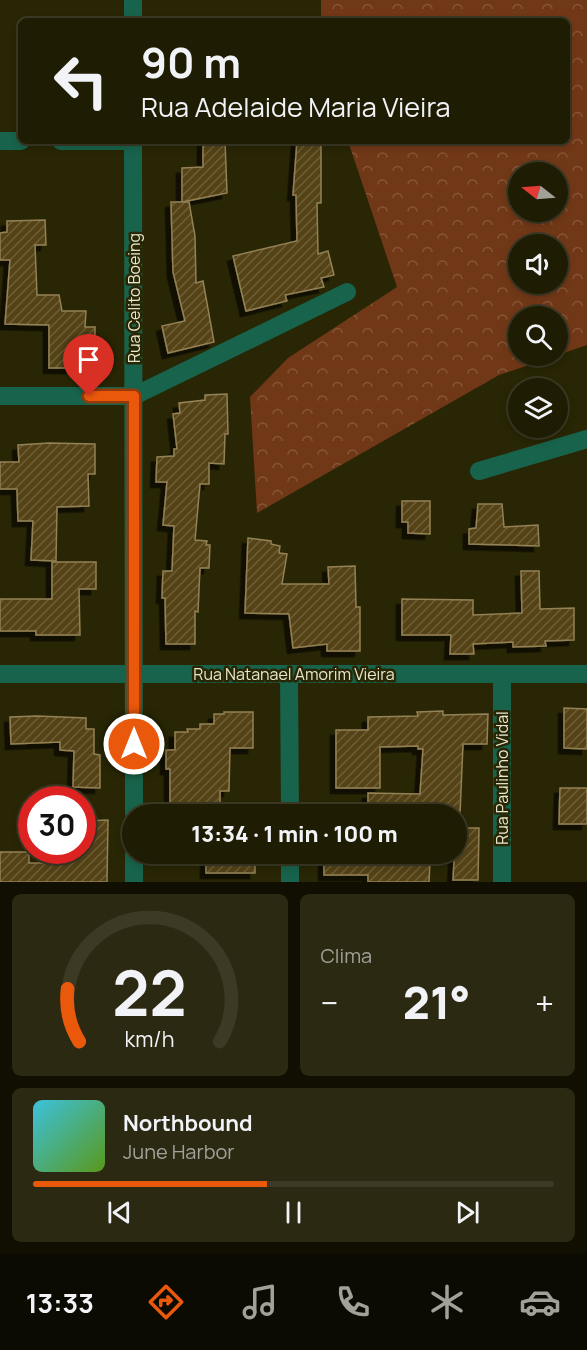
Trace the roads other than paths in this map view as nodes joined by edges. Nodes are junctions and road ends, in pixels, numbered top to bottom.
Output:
1 (133, 0) edge
2 (133, 18) edge
3 (0, 141) edge
4 (18, 141) edge
5 (133, 144) edge
6 (347, 292) dead end
7 (0, 396) edge
8 (134, 396) junction
9 (587, 439) edge
10 (479, 471) dead end
11 (0, 674) edge
12 (134, 674) junction
13 (289, 674) junction
14 (502, 674) junction
15 (587, 674) edge
16 (134, 804) edge
17 (290, 804) edge
18 (134, 864) edge
19 (290, 864) edge
20 (134, 882) edge
21 (290, 882) edge
22 (502, 882) edge

1 - 2 street
3 - 4 street
5 - 8 street, Rua Celito Boeing
6 - 8 street
7 - 8 street
8 - 12 street, Rua Celito Boeing
9 - 10 street
11 - 12 street, Rua Natanael Amorim Vieira
12 - 13 street, Rua Natanael Amorim Vieira
12 - 16 street, Rua Celito Boeing
13 - 14 street, Rua Natanael Amorim Vieira
13 - 17 street
14 - 15 street, Rua Natanael Amorim Vieira
14 - 22 street, Rua Paulinho Vidal
18 - 20 street
19 - 21 street

